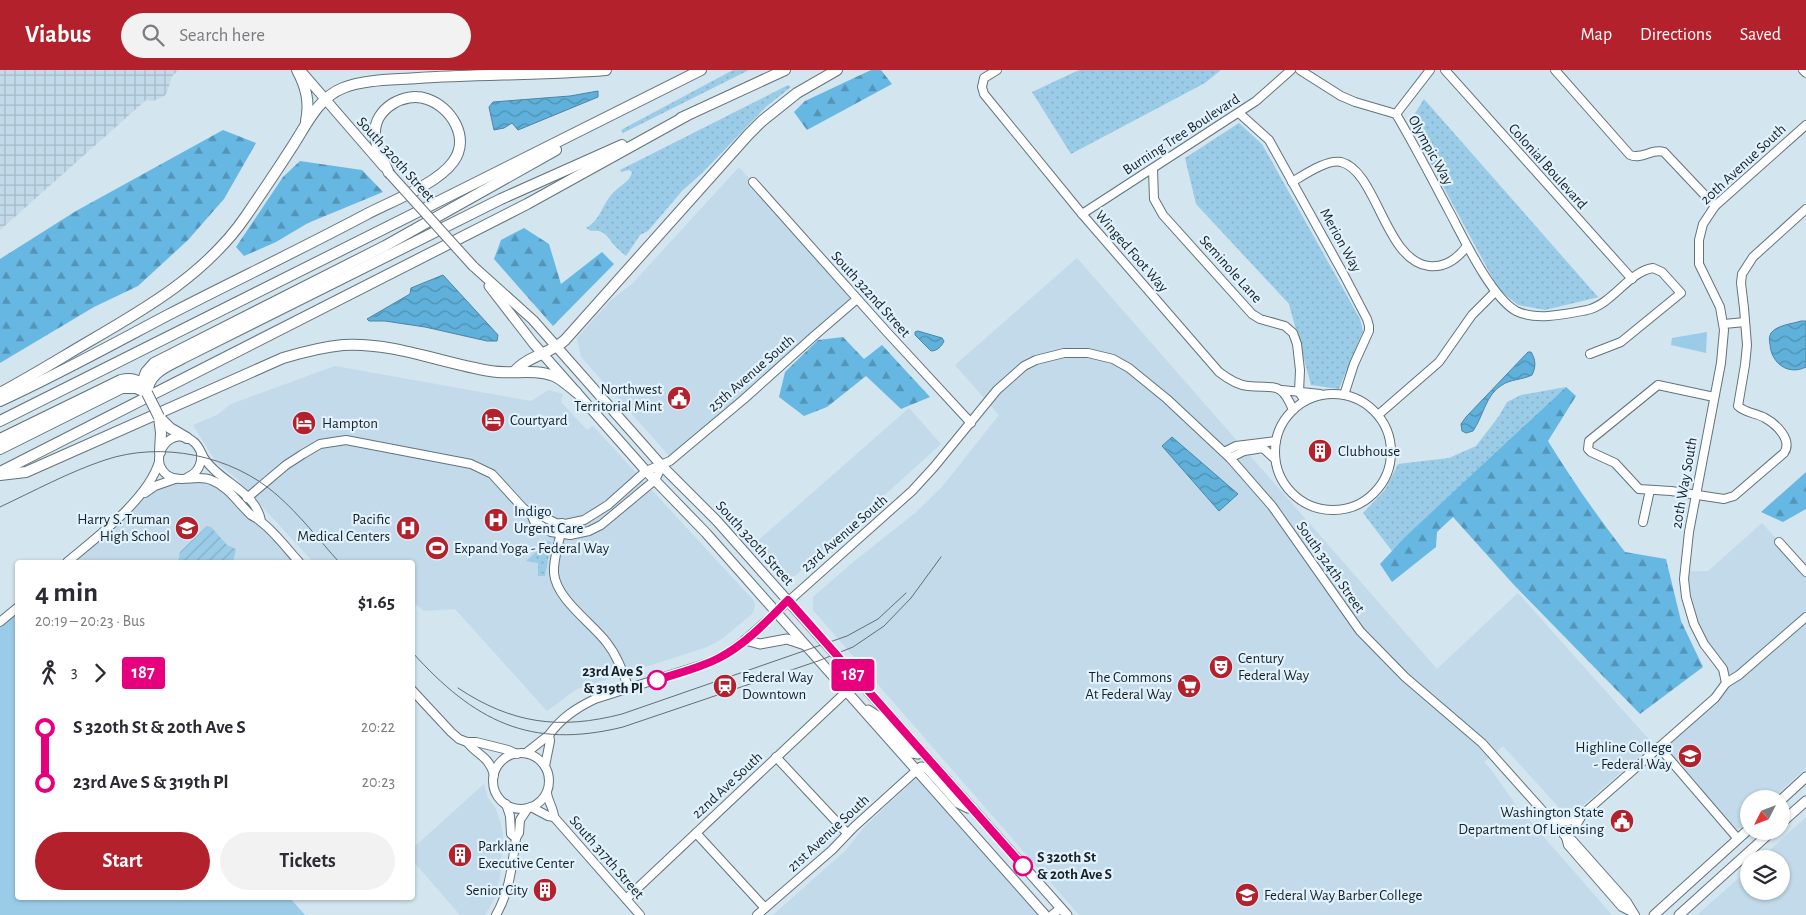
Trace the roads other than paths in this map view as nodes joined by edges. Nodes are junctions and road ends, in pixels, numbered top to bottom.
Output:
1 (299, 70) edge
2 (606, 70) edge
3 (701, 70) edge
4 (785, 70) edge
5 (837, 70) edge
6 (997, 70) edge
7 (1291, 70) edge
8 (1300, 70) edge
9 (1430, 70) edge
10 (1445, 70) edge
11 (1555, 70) edge
12 (1803, 70) edge
13 (1806, 73) edge
14 (652, 95) junction
15 (325, 100) junction
16 (1239, 113) junction
17 (1396, 114) junction
18 (686, 116) junction
19 (306, 122) junction
20 (1806, 125) edge
21 (1153, 169) junction
22 (389, 173) junction
23 (753, 182) dead end
24 (1292, 182) junction
25 (1715, 206) junction
26 (1806, 209) edge
27 (1082, 214) junction
28 (1468, 246) junction
29 (473, 266) junction
30 (1632, 280) junction
31 (1708, 283) joint
32 (1495, 292) junction
33 (858, 299) junction
34 (1745, 322) junction
35 (1724, 324) junction
36 (557, 347) junction
37 (542, 352) junction
38 (181, 354) junction
39 (1590, 354) dead end
40 (1053, 355) joint
41 (514, 372) junction
42 (142, 383) junction
43 (1281, 390) junction
44 (576, 392) junction
45 (1299, 392) junction
46 (0, 393) edge
47 (147, 393) junction
48 (1324, 395) junction
49 (1344, 395) junction
50 (95, 396) junction
51 (1714, 397) junction
52 (0, 401) edge
53 (1305, 401) junction
54 (1293, 410) junction
55 (1378, 415) junction
56 (0, 421) edge
57 (971, 423) junction
58 (166, 430) junction
59 (187, 438) junction
60 (0, 439) edge
61 (1276, 441) junction
62 (0, 449) edge
63 (200, 451) junction
64 (1227, 455) junction
65 (159, 457) junction
66 (1275, 459) junction
67 (662, 466) junction
68 (646, 471) junction
69 (0, 473) edge
70 (186, 478) junction
71 (177, 479) junction
72 (654, 480) junction
73 (1650, 490) junction
74 (1696, 496) junction
75 (248, 498) junction
76 (134, 502) junction
77 (531, 514) junction
78 (261, 521) junction
79 (1643, 522) dead end
80 (562, 523) junction
81 (561, 534) junction
82 (1779, 542) dead end
83 (69, 560) edge
84 (297, 560) edge
85 (1806, 572) edge
86 (788, 600) junction
87 (15, 610) edge
88 (776, 612) junction
89 (1806, 617) edge
90 (0, 622) edge
91 (745, 640) junction
92 (807, 646) junction
93 (1726, 683) junction
94 (629, 689) junction
95 (847, 691) junction
96 (415, 693) edge
97 (859, 705) junction
98 (549, 735) junction
99 (467, 742) junction
100 (1659, 747) junction
101 (922, 752) junction
102 (517, 754) junction
103 (526, 754) junction
104 (776, 757) junction
105 (545, 766) junction
106 (916, 770) junction
107 (494, 775) junction
108 (1806, 777) edge
109 (1790, 792) edge
110 (547, 793) junction
111 (1806, 801) edge
112 (506, 804) junction
113 (529, 808) junction
114 (975, 812) junction
115 (1790, 815) edge
116 (554, 818) junction
117 (1580, 818) junction
118 (1553, 822) junction
119 (696, 833) junction
120 (847, 834) junction
121 (1566, 837) junction
122 (516, 838) junction
123 (1738, 839) joint
124 (1762, 840) edge
125 (626, 899) junction
126 (764, 908) junction
127 (1064, 912) edge
128 (1634, 913) edge
129 (496, 915) edge
130 (640, 915) edge
131 (757, 915) edge
132 (1045, 915) edge
133 (1052, 915) edge
134 (1654, 915) edge
135 (1679, 915) edge

1 - 15 main road, South 320th Street
1 - 19 highway
2 - 15 highway
3 - 14 highway
4 - 18 highway
5 - 36 highway
6 - 27 street, Winged Foot Way
7 - 16 street, Burning Tree Boulevard
8 - 17 street, Olympic Way
9 - 17 street
10 - 30 street, Colonial Boulevard
11 - 25 street
12 - 13 street
14 - 38 highway
14 - 56 highway
15 - 19 highway
15 - 22 main road, South 320th Street
16 - 21 street, Burning Tree Boulevard
16 - 24 street, Merion Way
17 - 28 street, Olympic Way
18 - 38 highway
18 - 69 highway
19 - 46 highway
20 - 25 street, 20th Avenue South
21 - 27 street, Burning Tree Boulevard
21 - 45 street, Seminole Lane
22 - 29 main road, South 320th Street, bridge
22 - 52 highway
23 - 33 street, South 322nd Street
24 - 28 street
24 - 49 street, Merion Way
25 - 31 street, 20th Avenue South
26 - 34 street
27 - 43 street, Winged Foot Way
28 - 32 street, Olympic Way
29 - 36 main road, South 320th Street
29 - 37 main road, South 320th Street
30 - 32 street, Olympic Way
30 - 39 street, Olympic Way
31 - 35 street, 20th Way South
32 - 55 street
33 - 57 street, South 322nd Street
33 - 67 street, 25th Avenue South
34 - 35 street
34 - 74 street
35 - 51 street, 20th Way South
36 - 37 highway
36 - 67 main road, South 320th Street
37 - 41 highway
37 - 44 main road, South 320th Street
38 - 42 highway
38 - 47 highway
40 - 57 street, 23rd Avenue South
40 - 64 street, South 324th Street
41 - 44 highway
41 - 69 highway
42 - 47 highway
42 - 50 highway
43 - 45 street, Winged Foot Way
43 - 54 street
44 - 68 main road, South 320th Street
45 - 48 street, Winged Foot Way
45 - 53 street
47 - 50 highway
47 - 58 highway, bridge
48 - 49 street
48 - 53 street
49 - 55 street
50 - 60 highway
50 - 62 highway
51 - 73 street
51 - 74 street, 20th Way South
53 - 54 street
54 - 61 street
55 - 66 street
57 - 86 street, 23rd Avenue South
58 - 59 highway
58 - 65 highway
59 - 63 street
59 - 65 street
61 - 64 street
61 - 66 street
63 - 70 street
63 - 75 street
64 - 66 street
64 - 118 street, South 324th Street
65 - 71 street
65 - 76 street
67 - 68 street
67 - 72 street
67 - 86 main road, South 320th Street
68 - 72 main road, South 320th Street
68 - 80 street
70 - 71 street
70 - 78 street
71 - 76 street
72 - 81 street
72 - 88 main road, South 320th Street
73 - 74 street
73 - 79 street
74 - 93 street, 20th Way South
75 - 77 street
75 - 78 street
76 - 83 street
77 - 80 street
77 - 81 street
78 - 84 street
80 - 81 street
81 - 94 street
82 - 85 street
86 - 88 street, 23rd Avenue South
86 - 101 main road, South 320th Street
87 - 90 street
88 - 91 street, 23rd Avenue South
88 - 92 main road, South 320th Street
89 - 93 street
91 - 92 main road
91 - 94 street, 23rd Avenue South
92 - 95 main road, South 320th Street
93 - 100 street
94 - 98 street, 23rd Avenue South
95 - 97 main road, South 320th Street
95 - 104 street, 22nd Ave South
96 - 99 street
97 - 101 main road
97 - 106 main road, South 320th Street
98 - 103 street
98 - 105 street
99 - 102 street
99 - 107 street
100 - 117 street
100 - 123 street
101 - 114 main road, South 320th Street
102 - 103 street
102 - 107 street
103 - 105 street
104 - 119 street, 22nd Ave South
104 - 120 street
105 - 110 street
106 - 114 main road
106 - 120 street, 21st Avenue South
106 - 132 main road, South 320th Street
107 - 112 street
108 - 109 main road
110 - 113 street
110 - 116 street, South 317th Street
111 - 115 main road
112 - 113 street
112 - 122 street
113 - 116 street, South 317th Street
113 - 122 street
114 - 127 main road, South 320th Street
116 - 125 street, South 317th Street
117 - 118 street
117 - 121 street
118 - 121 street, South 324th Street
119 - 125 street, 22nd Ave South
119 - 126 street
120 - 126 street, 21st Avenue South
121 - 128 street, South 324th Street
122 - 129 street
123 - 134 main road
124 - 135 main road
125 - 130 street, South 317th Street
126 - 131 street, 21st Avenue South
127 - 133 street

